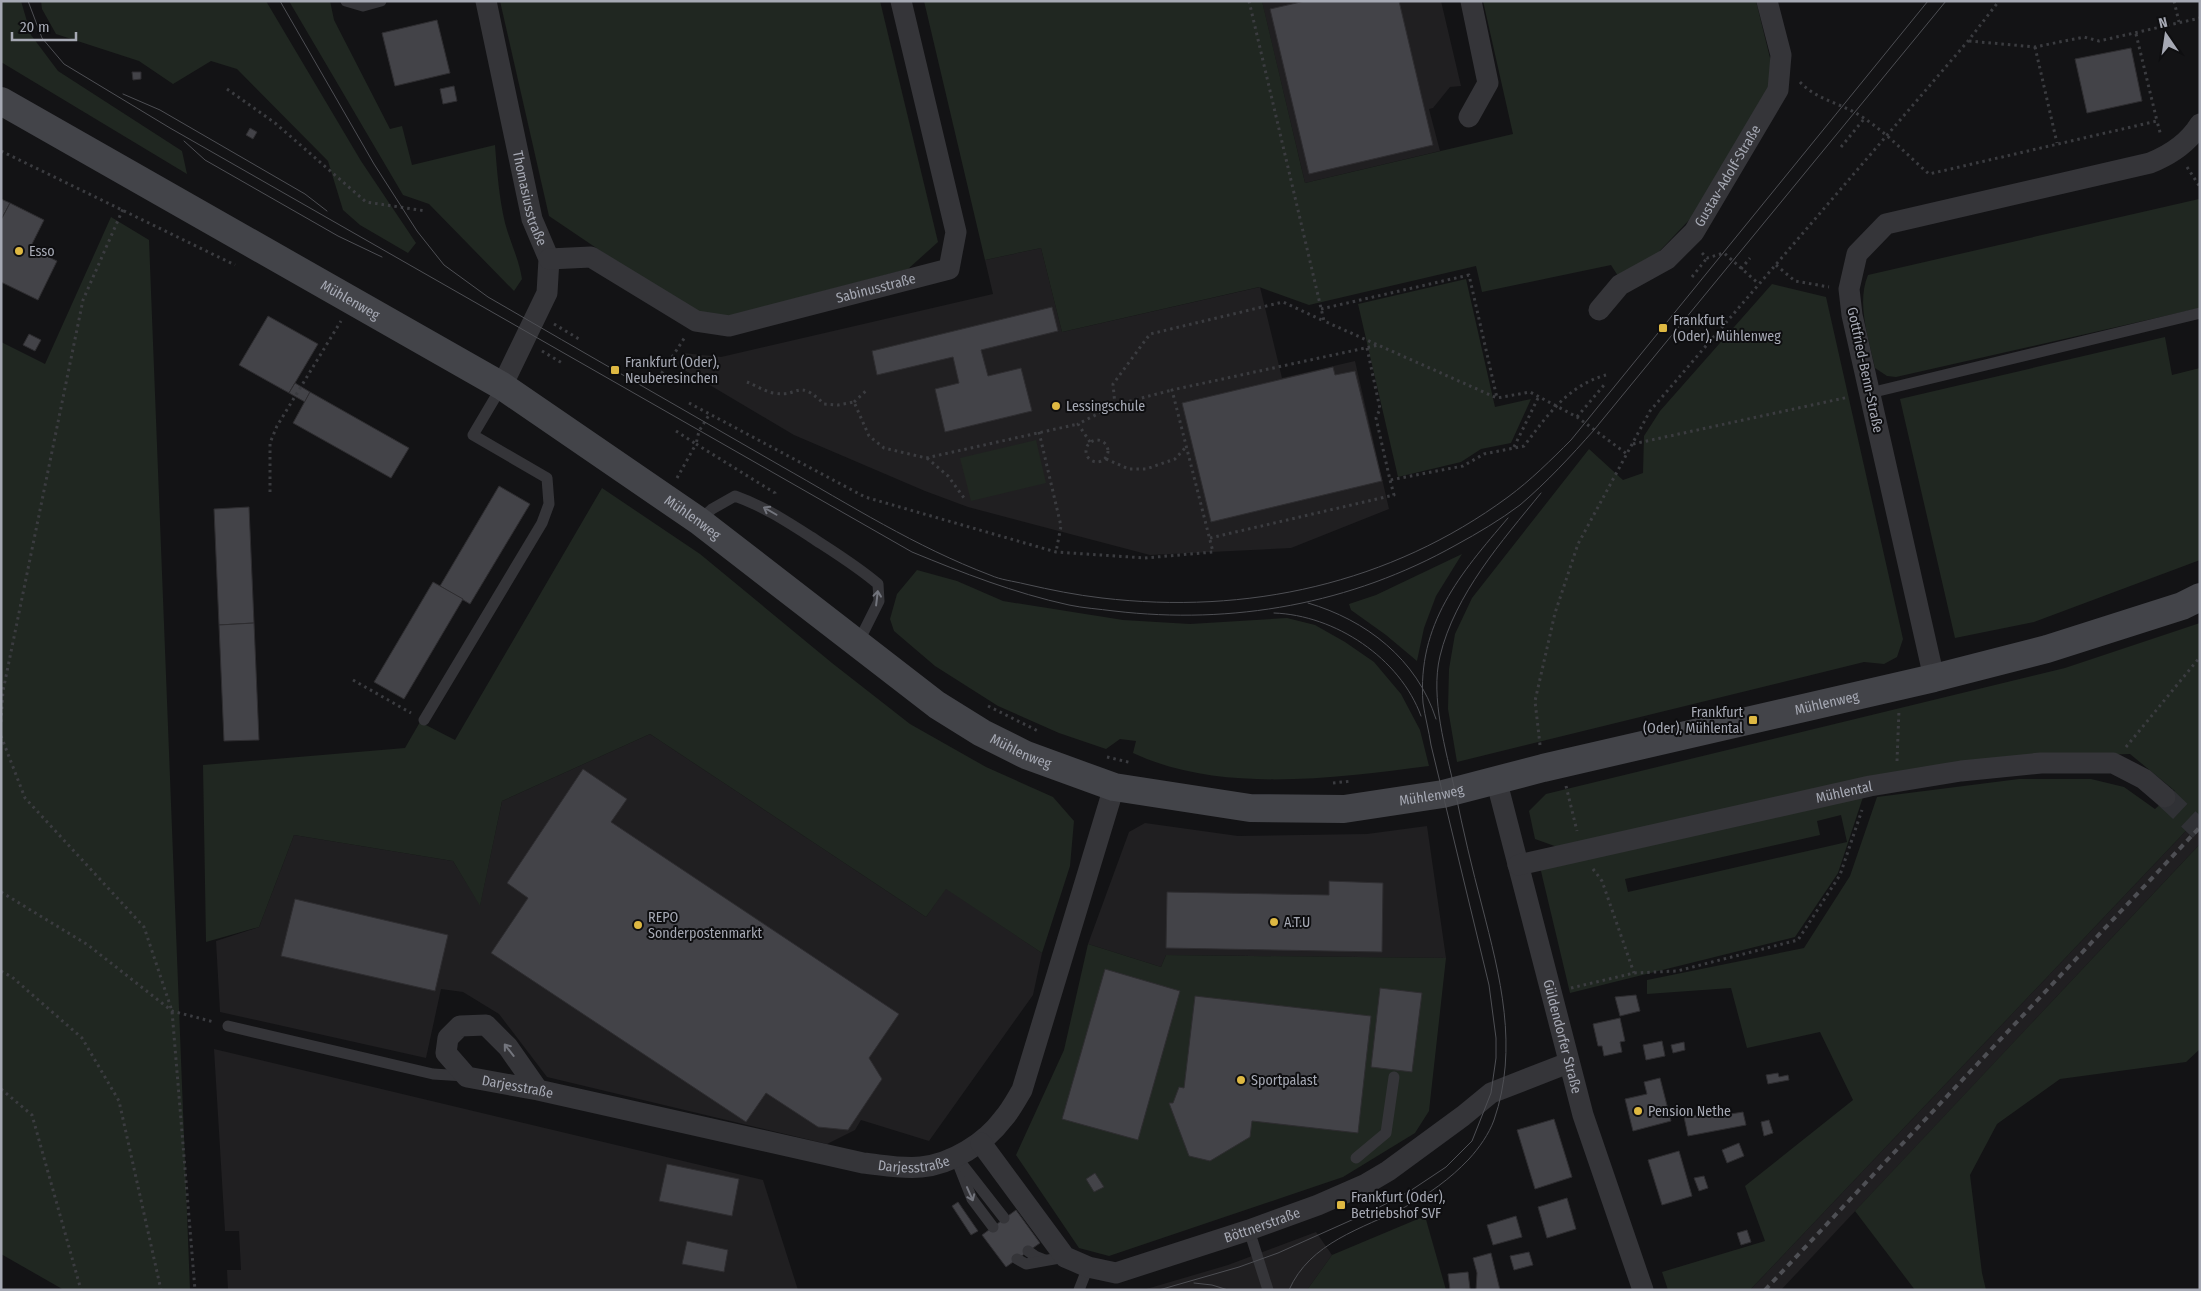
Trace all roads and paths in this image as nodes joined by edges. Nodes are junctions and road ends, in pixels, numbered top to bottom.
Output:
1 (346, 1) edge
2 (381, 1) edge
3 (486, 1) edge
4 (902, 1) edge
5 (1249, 1) edge
6 (1471, 1) edge
7 (1767, 1) edge
8 (1999, 1) edge
9 (2174, 1) edge
10 (2200, 18) edge
11 (2179, 22) junction
12 (2136, 34) junction
13 (1968, 41) junction
14 (2035, 47) junction
15 (1781, 55) junction
16 (227, 89) dead end
17 (1, 100) edge
18 (1469, 117) dead end
19 (1864, 120) junction
20 (2157, 121) junction
21 (2200, 124) edge
22 (1886, 136) junction
23 (2057, 143) junction
24 (1841, 147) dead end
25 (2166, 157) junction
26 (123, 209) dead end
27 (426, 211) dead end
28 (1686, 240) junction
29 (1707, 258) junction
30 (1750, 258) dead end
31 (549, 259) junction
32 (1776, 265) junction
33 (1741, 269) junction
34 (1692, 277) dead end
35 (1759, 284) junction
36 (1849, 289) junction
37 (1321, 309) junction
38 (1599, 310) dead end
39 (2200, 313) edge
40 (538, 314) junction
41 (342, 319) dead end
42 (696, 321) junction
43 (1324, 321) junction
44 (579, 339) dead end
45 (1378, 345) junction
46 (1367, 348) junction
47 (1606, 375) dead end
48 (658, 378) dead end
49 (747, 382) dead end
50 (1604, 384) dead end
51 (502, 386) junction
52 (868, 389) dead end
53 (1172, 390) junction
54 (1870, 393) junction
55 (1538, 396) junction
56 (1497, 398) junction
57 (854, 402) junction
58 (689, 403) dead end
59 (1556, 404) junction
60 (1115, 405) junction
61 (709, 415) junction
62 (1576, 417) junction
63 (1078, 424) junction
64 (676, 431) dead end
65 (1039, 432) junction
66 (1090, 442) junction
67 (696, 444) junction
68 (1632, 444) junction
69 (1187, 447) junction
70 (1514, 447) junction
71 (1627, 454) junction
72 (926, 458) junction
73 (1106, 459) junction
74 (1390, 480) junction
75 (674, 483) dead end
76 (270, 492) dead end
77 (964, 498) dead end
78 (775, 514) junction
79 (699, 522) junction
80 (1210, 538) junction
81 (1056, 552) junction
82 (2200, 597) edge
83 (858, 642) junction
84 (2200, 657) edge
85 (1934, 678) junction
86 (353, 680) dead end
87 (1899, 702) dead end
88 (424, 720) joint
89 (1, 722) edge
90 (1, 736) edge
91 (1541, 753) dead end
92 (2113, 763) junction
93 (1496, 780) junction
94 (1897, 782) junction
95 (1870, 786) junction
96 (1114, 787) junction
97 (2165, 797) tunnel mouth
98 (1518, 865) junction
99 (1, 892) edge
100 (1, 972) edge
101 (1550, 993) junction
102 (172, 1011) junction
103 (228, 1026) joint
104 (1568, 1063) junction
105 (467, 1077) junction
106 (1394, 1077) dead end
107 (1, 1089) edge
108 (538, 1090) junction
109 (981, 1143) junction
110 (955, 1156) junction
111 (1356, 1158) dead end
112 (1004, 1218) dead end
113 (993, 1227) dead end
114 (1249, 1230) junction
115 (1028, 1251) dead end
116 (1055, 1258) junction
117 (1017, 1259) dead end
118 (1088, 1267) junction
119 (81, 1290) edge
120 (162, 1290) edge
121 (195, 1290) edge
122 (1079, 1290) edge
123 (1268, 1290) edge
124 (1643, 1290) edge

1 - 2 lane
3 - 31 street, Thomasiusstraße
4 - 42 street, Sabinusstraße
5 - 37 path
6 - 18 street
7 - 15 street, Gustav-Adolf-Straße
8 - 13 path
9 - 11 path
10 - 11 path
11 - 12 path
12 - 14 path
12 - 20 path
13 - 14 path
13 - 22 path
14 - 23 path
15 - 19 path
15 - 28 street, Gustav-Adolf-Straße
16 - 27 path
17 - 51 street, Mühlenweg
19 - 22 path
19 - 24 path
20 - 23 path
20 - 25 path
21 - 25 street, Gottfried-Benn-Straße
22 - 23 path
22 - 32 path
25 - 36 street, Gottfried-Benn-Straße
26 - 89 path
28 - 29 path
28 - 38 street, Gustav-Adolf-Straße
29 - 33 path
29 - 34 path
30 - 33 path
31 - 40 street, Thomasiusstraße
31 - 42 street, Sabinusstraße
32 - 35 path
32 - 36 path
33 - 35 path
35 - 68 path
36 - 54 street, Gottfried-Benn-Straße
37 - 43 path
37 - 56 path
39 - 54 lane
40 - 44 path
40 - 51 street, Thomasiusstraße
41 - 76 path
42 - 48 path
43 - 45 path
43 - 60 path
45 - 46 path
45 - 56 path
46 - 53 path
46 - 74 path
47 - 59 path
49 - 57 path
50 - 62 path
51 - 79 street, Mühlenweg
51 - 88 lane
52 - 57 path
53 - 60 path
53 - 69 path
54 - 68 path
54 - 85 street, Gottfried-Benn-Straße
55 - 56 path
55 - 59 path
55 - 70 path
57 - 72 path
58 - 61 path
59 - 62 path
59 - 70 path
60 - 63 path
61 - 67 path
61 - 81 path
62 - 71 path
63 - 65 path
63 - 66 path
64 - 67 path
65 - 72 path
65 - 81 path
66 - 73 path
66 - 73 path
67 - 75 path
67 - 78 path
68 - 71 path
69 - 73 path
69 - 80 path
70 - 74 path
71 - 91 path
72 - 77 path
74 - 80 path
78 -> 79 lane
83 -> 78 lane
79 - 83 street, Mühlenweg
80 - 81 path
82 - 85 street, Mühlenweg
83 - 96 street, Mühlenweg
84 - 92 path
85 - 93 street, Mühlenweg
86 - 88 path
87 - 94 path
90 - 102 path
92 - 94 street, Mühlental
92 - 97 street, Mühlental
93 - 96 street, Mühlenweg
93 - 98 street, Güldendorfer Straße
94 - 95 street, Mühlental
95 - 98 street, Mühlental
95 - 101 path
96 - 109 street, Darjesstraße
98 - 101 street, Güldendorfer Straße
99 - 102 path
100 - 120 path
101 - 104 street, Güldendorfer Straße
102 - 103 path
102 - 121 path
103 - 105 lane
104 - 114 street, Böttnerstraße
104 - 124 street, Güldendorfer Straße
105 - 108 street, Darjesstraße
108 -> 105 street
106 - 111 lane
107 - 119 path
108 - 110 street, Darjesstraße
109 - 110 street, Darjesstraße
109 - 116 street
110 - 112 lane
110 -> 113 lane
114 - 118 street, Böttnerstraße
114 - 123 lane
115 - 116 lane
116 - 117 lane
116 - 118 street, Böttnerstraße
118 - 122 lane

